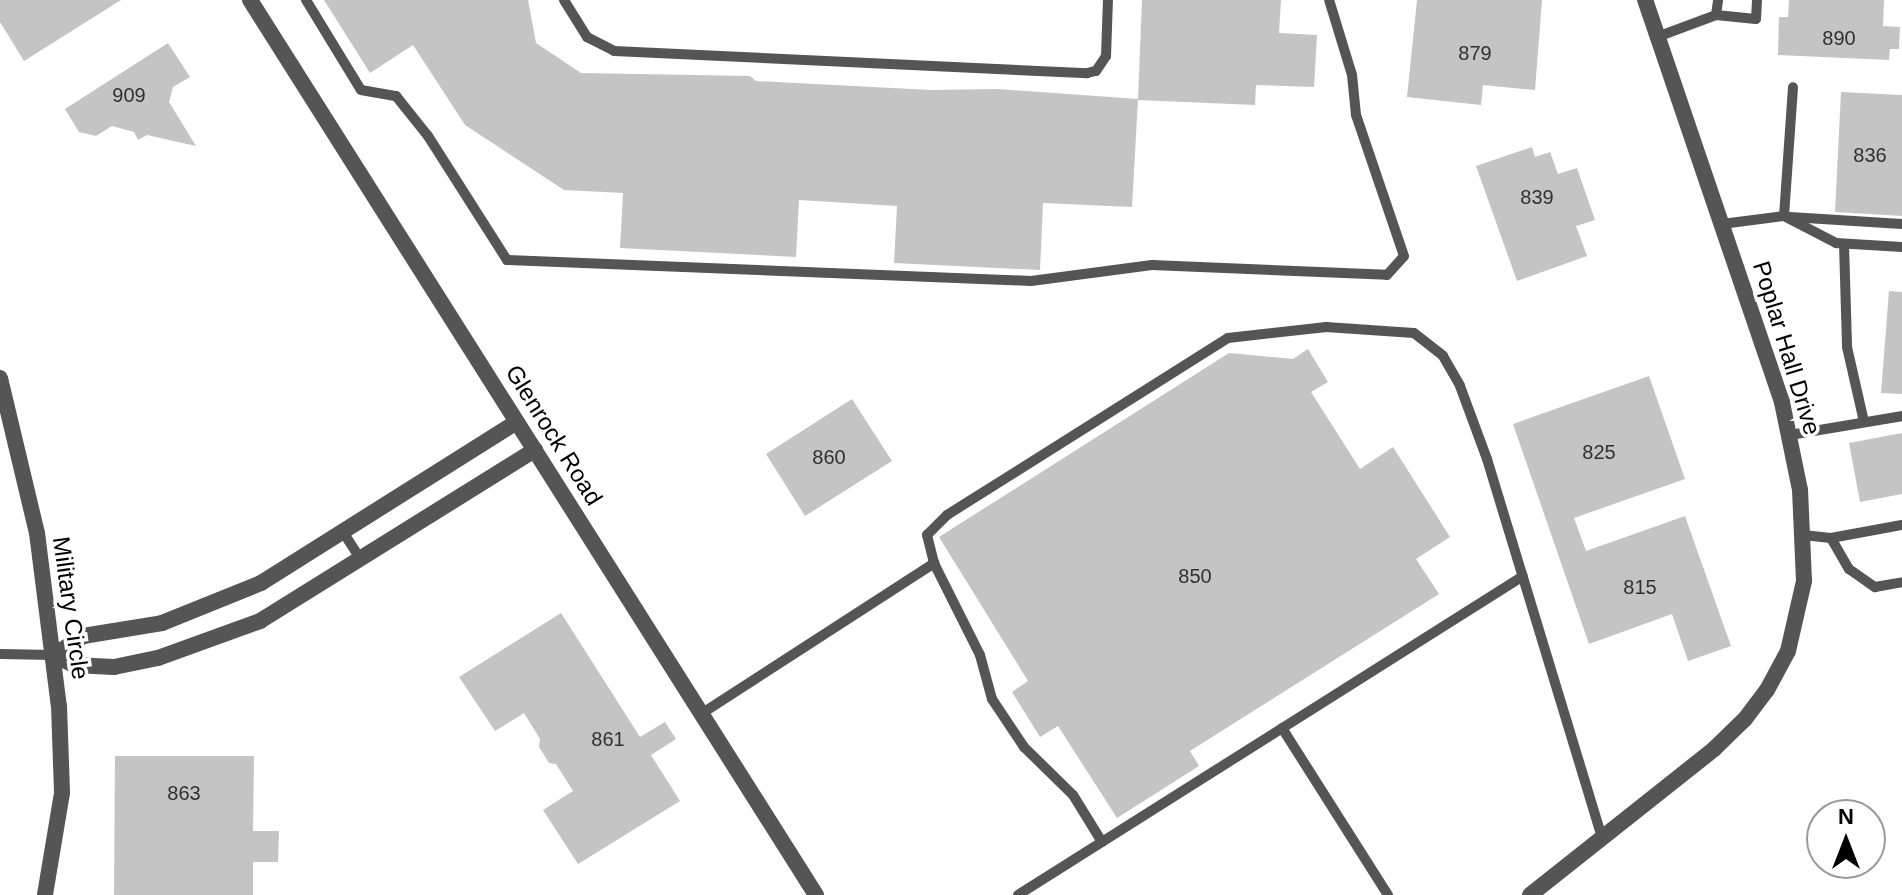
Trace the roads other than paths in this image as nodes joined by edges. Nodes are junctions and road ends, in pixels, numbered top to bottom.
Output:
1 (250, 0) edge
2 (306, 0) edge
3 (564, 0) edge
4 (1108, 0) edge
5 (1329, 0) edge
6 (1645, 0) edge
7 (1718, 0) edge
8 (1757, 0) edge
9 (1716, 15) junction
10 (1657, 37) junction
11 (1793, 87) dead end
12 (1784, 216) junction
13 (1722, 224) junction
14 (1902, 224) edge
15 (1844, 244) junction
16 (1902, 247) edge
17 (0, 378) edge
18 (1902, 416) edge
19 (517, 422) junction
20 (1864, 422) junction
21 (1790, 435) junction
22 (535, 450) junction
23 (1902, 525) edge
24 (343, 532) junction
25 (1803, 535) junction
26 (1831, 538) junction
27 (361, 560) junction
28 (934, 563) junction
29 (1523, 576) junction
30 (1902, 582) edge
31 (0, 654) edge
32 (54, 655) junction
33 (701, 714) junction
34 (1282, 728) junction
35 (1602, 837) junction
36 (1102, 842) junction
37 (45, 895) edge
38 (816, 895) edge
39 (1018, 895) edge
40 (1388, 895) edge
41 (1530, 895) edge

1 - 19 street, Glenrock Road
2 - 5 lane
3 - 4 lane
6 - 10 street, Poplar Hall Drive
7 - 9 lane
8 - 9 lane
9 - 10 lane
10 - 13 street, Poplar Hall Drive
11 - 12 lane
12 - 13 lane
12 - 14 lane
12 - 15 lane
13 - 21 street, Poplar Hall Drive
15 - 16 lane
15 - 20 lane
17 - 32 street, Military Circle
18 - 20 lane
19 - 22 street, Glenrock Road
19 - 24 street
20 - 21 lane
21 - 25 street, Poplar Hall Drive
22 - 27 street
22 - 33 street, Glenrock Road
23 - 26 lane
24 - 27 lane
24 - 32 street
25 - 26 lane
25 - 35 street, Poplar Hall Drive
26 - 30 lane
27 - 32 street
28 - 29 lane
28 - 33 lane
28 - 36 lane
29 - 34 lane
29 - 35 lane
31 - 32 lane
32 - 37 street, Military Circle
33 - 38 street, Glenrock Road
34 - 36 lane
34 - 40 lane
35 - 41 street, Poplar Hall Drive
36 - 39 lane

